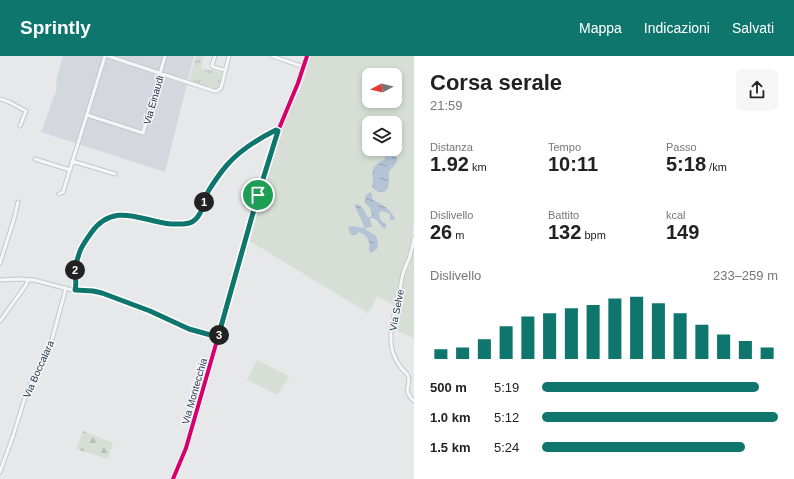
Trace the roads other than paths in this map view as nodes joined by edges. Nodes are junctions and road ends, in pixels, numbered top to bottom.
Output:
1 (106, 56) edge
2 (165, 56) edge
3 (215, 56) edge
4 (229, 56) edge
5 (272, 56) edge
6 (307, 56) edge
7 (304, 67) junction
8 (225, 70) junction
9 (161, 73) junction
10 (0, 99) edge
11 (87, 115) junction
12 (20, 126) dead end
13 (278, 131) junction
14 (35, 159) dead end
15 (72, 161) junction
16 (70, 170) junction
17 (115, 174) dead end
18 (59, 194) dead end
19 (18, 202) dead end
20 (414, 238) edge
21 (0, 263) edge
22 (0, 280) edge
23 (28, 280) junction
24 (66, 288) junction
25 (75, 290) junction
26 (0, 321) edge
27 (218, 337) junction
28 (414, 401) edge
29 (0, 472) edge
30 (173, 479) edge

1 - 9 street
1 - 11 street
2 - 9 street, Via Einaudi
3 - 8 street
4 - 8 street
5 - 7 street
6 - 7 street, Via Montecchia
7 - 13 street, Via Montecchia
8 - 9 street
9 - 11 street, Via Einaudi
10 - 12 street
11 - 15 street
13 - 25 street
13 - 27 street, Via Montecchia
14 - 16 street
15 - 16 street
15 - 17 street
16 - 18 street
19 - 21 street
20 - 28 street, Via Selve
22 - 23 street
23 - 24 street
23 - 26 street
24 - 25 street
24 - 29 street, Via Boccalara
25 - 27 street
27 - 30 street, Via Montecchia

